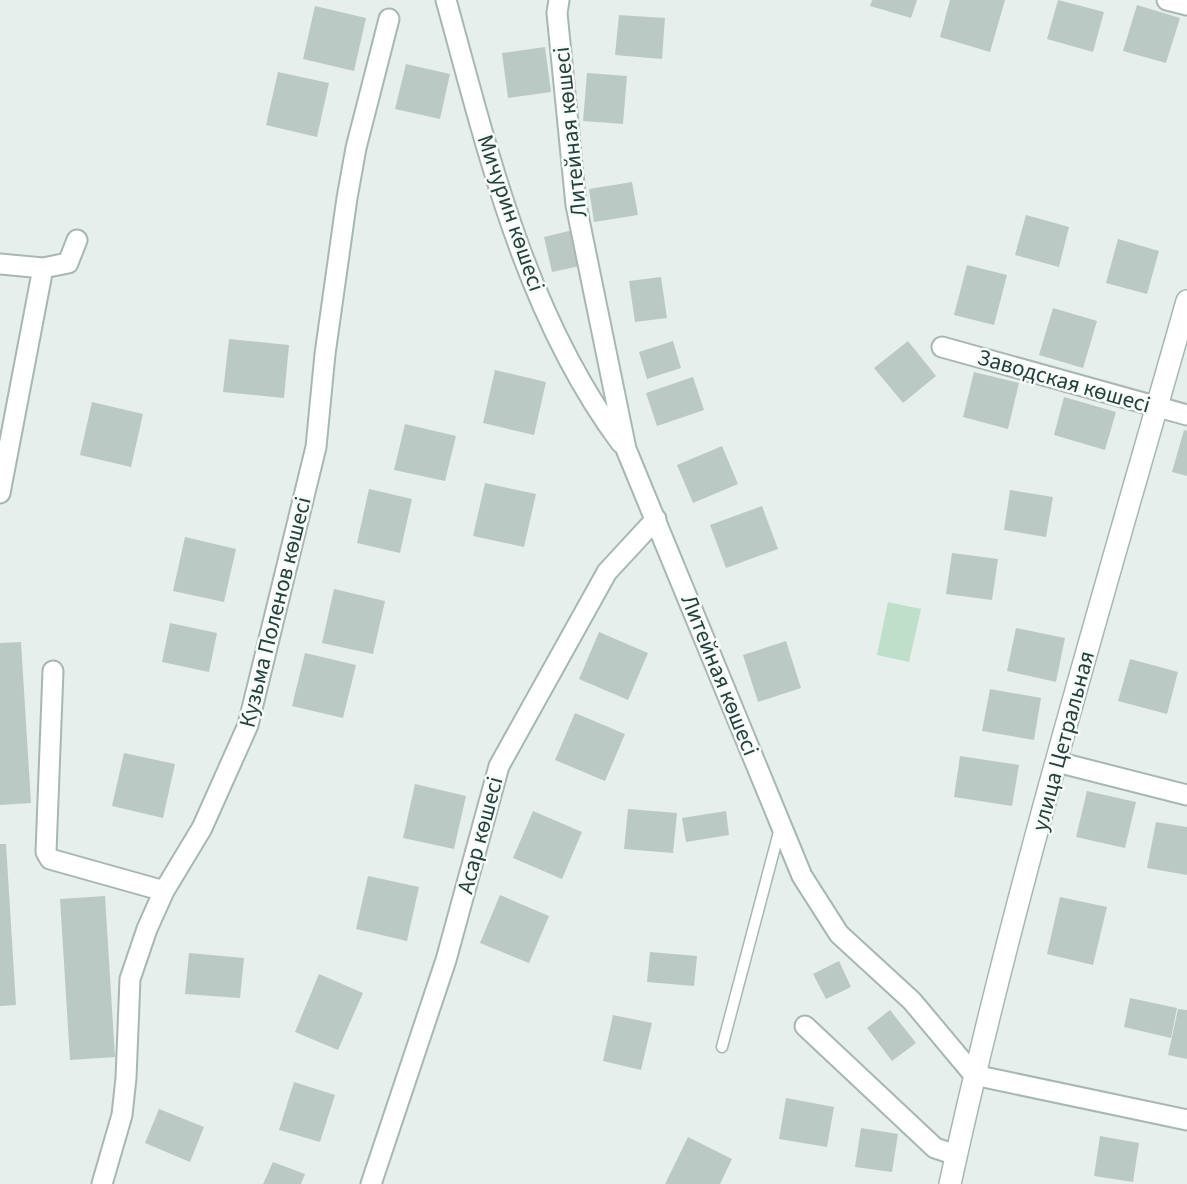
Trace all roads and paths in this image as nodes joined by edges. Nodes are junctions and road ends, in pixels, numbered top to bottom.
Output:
1 (446, 0) edge
2 (559, 0) edge
3 (1167, 0) edge
4 (1187, 5) edge
5 (389, 19) dead end
6 (77, 240) dead end
7 (0, 264) edge
8 (43, 268) junction
9 (1187, 302) edge
10 (942, 347) dead end
11 (1157, 407) junction
12 (1187, 415) edge
13 (626, 449) junction
14 (0, 493) edge
15 (656, 519) junction
16 (53, 671) dead end
17 (1057, 762) junction
18 (1187, 795) edge
19 (781, 824) junction
20 (164, 891) junction
21 (805, 1026) dead end
22 (722, 1047) dead end
23 (974, 1075) junction
24 (1187, 1120) edge
25 (957, 1154) junction
26 (102, 1184) edge
27 (371, 1184) edge
28 (950, 1184) edge

1 - 13 street, Мичурин көшесі
2 - 13 street, Литейная көшесі
3 - 4 street
5 - 20 street, Кузьма Поленов көшесі
6 - 8 street
7 - 8 street
8 - 14 street
9 - 11 street, улица Цетральная
10 - 11 street, Заводская көшесі
11 - 12 street, Заводская көшесі
11 - 17 street, улица Цетральная
13 - 15 street, Литейная көшесі
15 - 19 street, Литейная көшесі
15 - 27 street, Асар көшесі
16 - 20 street
17 - 18 street
17 - 23 street, улица Цетральная
19 - 22 lane
19 - 23 street, Литейная көшесі
20 - 26 street, Кузьма Поленов көшесі
21 - 25 street
23 - 24 street
23 - 25 street, улица Цетральная
25 - 28 street, улица Цетральная

